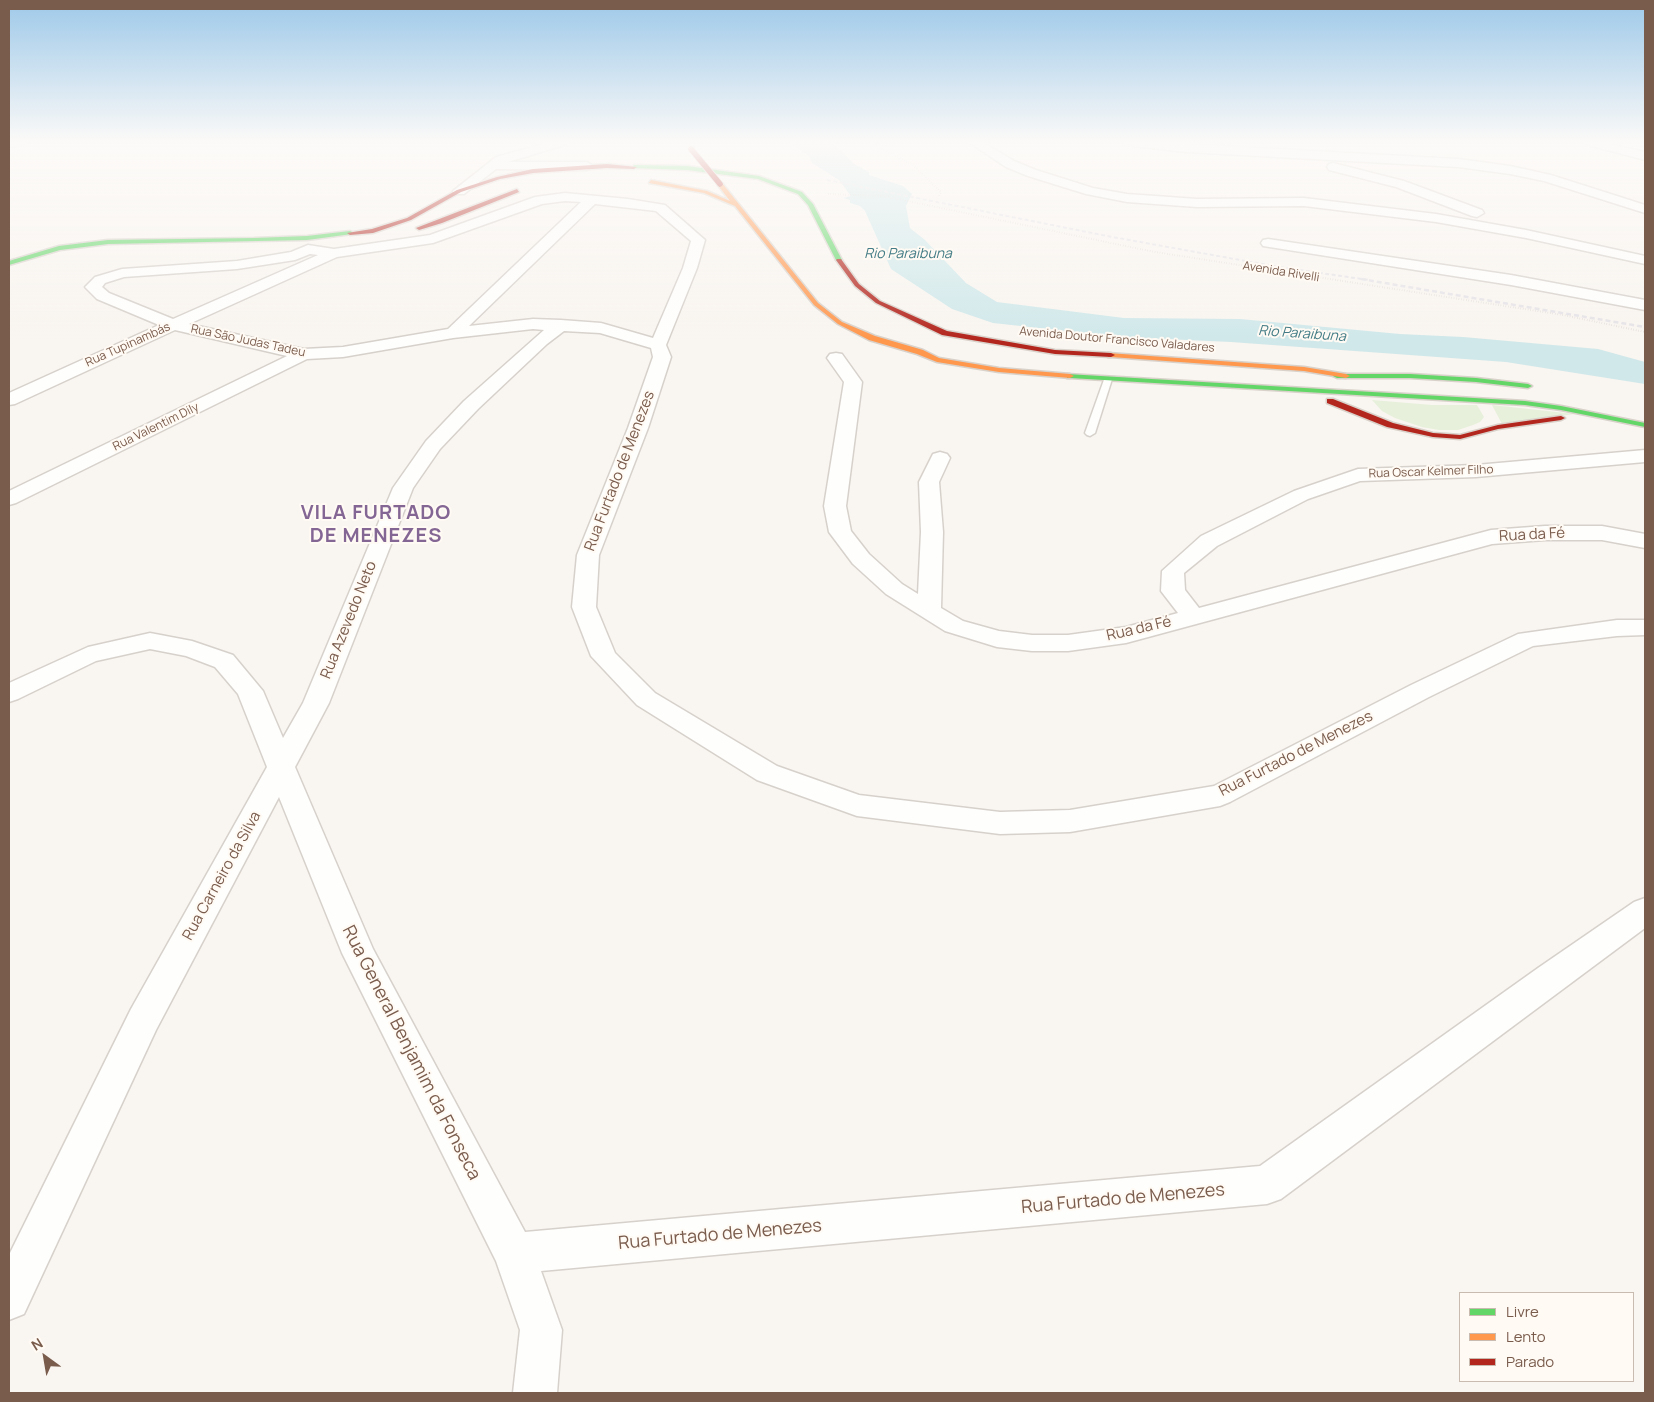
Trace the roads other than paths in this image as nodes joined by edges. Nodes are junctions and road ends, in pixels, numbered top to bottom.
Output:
1 (429, 208) edge
2 (471, 208) edge
3 (517, 208) edge
4 (582, 208) edge
5 (661, 208) edge
6 (739, 208) edge
7 (812, 208) edge
8 (1357, 208) edge
9 (1465, 208) edge
10 (1526, 234) junction
11 (222, 241) junction
12 (308, 243) junction
13 (1268, 243) dead end
14 (175, 252) junction
15 (226, 252) dead end
16 (243, 252) dead end
17 (334, 253) junction
18 (1645, 260) edge
19 (9, 263) edge
20 (9, 268) edge
21 (1645, 305) edge
22 (173, 325) junction
23 (561, 325) junction
24 (453, 333) junction
25 (658, 345) junction
26 (920, 352) junction
27 (304, 354) junction
28 (836, 358) dead end
29 (1127, 371) junction
30 (1346, 376) junction
31 (1410, 376) junction
32 (1108, 379) junction
33 (1540, 388) dead end
34 (1295, 391) junction
35 (1356, 394) junction
36 (9, 400) edge
37 (1484, 401) junction
38 (1597, 415) junction
39 (1377, 420) junction
40 (1645, 424) edge
41 (1498, 426) junction
42 (1090, 433) dead end
43 (1645, 456) edge
44 (940, 458) dead end
45 (9, 499) edge
46 (1645, 541) edge
47 (929, 612) junction
48 (1193, 616) junction
49 (1645, 628) edge
50 (9, 693) edge
51 (281, 766) junction
52 (1645, 911) edge
53 (514, 1253) junction
54 (9, 1299) edge
55 (535, 1393) edge

1 - 12 main road, Avenida Doutor Francisco Valadares
2 - 12 main road, Avenida Doutor Francisco Valadares
3 - 17 street, Rua Furtado de Menezes
4 - 24 street
5 - 25 street, Rua Furtado de Menezes
6 - 26 main road, Avenida Doutor Francisco Valadares
7 - 30 main road, Avenida Doutor Francisco Valadares
8 - 10 street
9 - 10 street
10 - 18 street
11 - 12 main road, Avenida Doutor Francisco Valadares
11 - 14 main road
11 - 19 main road, Avenida Doutor Francisco Valadares
12 - 16 main road, Avenida Doutor Francisco Valadares
12 - 17 street
12 - 22 street, Rua São Judas Tadeu
13 - 21 street, Avenida Rivelli
14 - 15 main road
14 - 20 main road
17 - 22 street, Rua Tupinambás
22 - 27 street, Rua São Judas Tadeu
22 - 36 street, Rua Tupinambás
23 - 24 street, Rua São Judas Tadeu
23 - 25 street, Rua São Judas Tadeu
23 - 51 street, Rua Azevedo Neto
24 - 27 street, Rua São Judas Tadeu
25 - 49 street, Rua Furtado de Menezes
26 - 29 main road, Avenida Doutor Francisco Valadares
26 - 32 main road, Avenida Doutor Francisco Valadares
27 - 45 street, Rua Valentim Dily
28 - 47 street, Rua da Fé
29 - 30 main road, Avenida Doutor Francisco Valadares
29 - 32 main road
30 - 31 main road, Avenida Doutor Francisco Valadares
31 - 33 main road, Avenida Doutor Francisco Valadares
31 - 35 main road
31 - 37 main road
32 - 34 main road, Avenida Doutor Francisco Valadares
32 - 42 lane
34 - 35 main road, Avenida Doutor Francisco Valadares
34 - 39 main road
35 - 37 main road, Avenida Doutor Francisco Valadares
35 - 39 main road
37 - 38 main road, Avenida Doutor Francisco Valadares
37 - 41 main road
38 - 40 main road, Avenida Doutor Francisco Valadares
38 - 41 main road
39 - 41 main road
43 - 48 street, Rua Oscar Kelmer Filho
44 - 47 street
46 - 48 street, Rua da Fé
47 - 48 street, Rua da Fé
50 - 51 street
51 - 53 street, Rua General Benjamim da Fonseca
51 - 54 street, Rua Carneiro da Silva
52 - 53 street, Rua Furtado de Menezes
53 - 55 street, Rua General Benjamim da Fonseca

